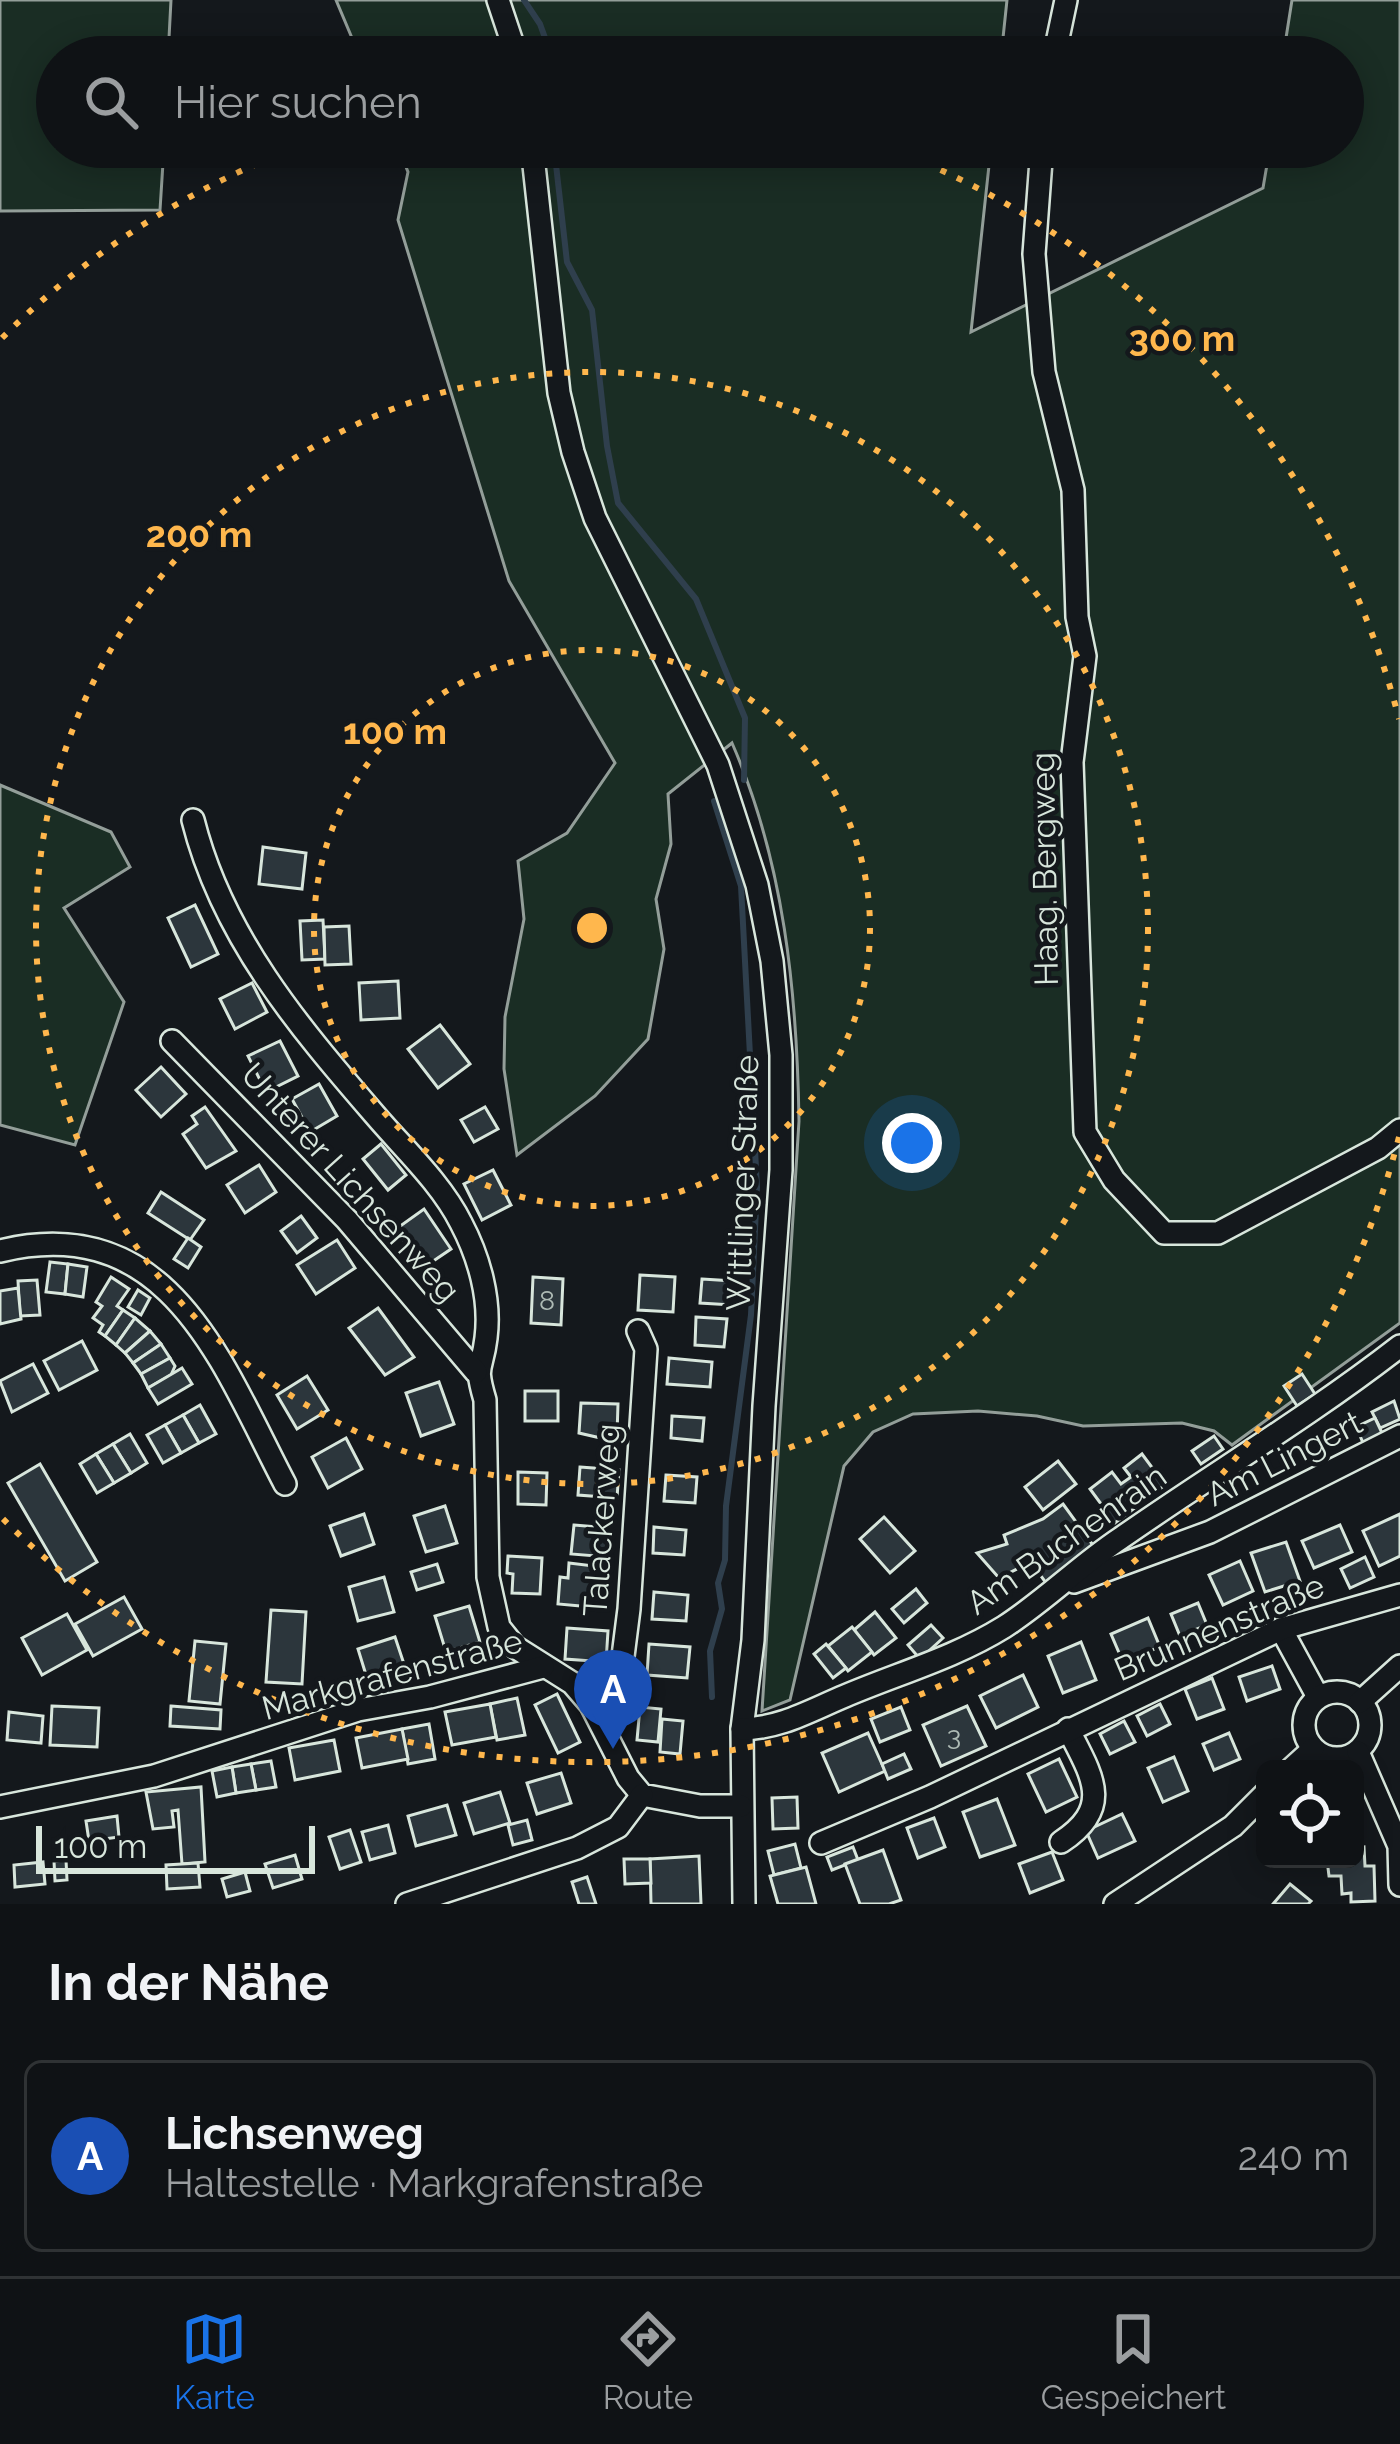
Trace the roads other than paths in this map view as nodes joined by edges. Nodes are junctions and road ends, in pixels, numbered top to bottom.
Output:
1 (498, 0) edge
2 (1066, 0) edge
3 (511, 36) edge
4 (1058, 36) edge
5 (534, 168) edge
6 (1040, 168) edge
7 (193, 820) dead end
8 (172, 1041) dead end
9 (1400, 1130) edge
10 (0, 1251) edge
11 (638, 1330) dead end
12 (1400, 1346) edge
13 (476, 1372) junction
14 (1400, 1436) edge
15 (285, 1484) dead end
16 (1062, 1586) junction
17 (1400, 1595) edge
18 (1281, 1629) junction
19 (543, 1666) junction
20 (1400, 1666) edge
21 (1318, 1697) junction
22 (1360, 1702) junction
23 (590, 1705) junction
24 (742, 1729) junction
25 (1068, 1729) junction
26 (1313, 1749) junction
27 (1358, 1752) junction
28 (1301, 1760) edge
29 (642, 1795) junction
30 (1256, 1803) edge
31 (741, 1806) junction
32 (0, 1807) edge
33 (1061, 1842) dead end
34 (821, 1844) dead end
35 (1400, 1885) edge
36 (407, 1904) edge
37 (744, 1904) edge
38 (1115, 1904) edge

1 - 3 street
2 - 4 street
5 - 24 street, Wittlinger Straße
6 - 9 street, Haag. Bergweg
7 - 13 street
8 - 13 street, Unterer Lichsenweg
10 - 15 street
11 - 23 street, Talackerweg
12 - 16 street, Am Buchenrain
13 - 19 street
14 - 16 street, Am Lingert
16 - 24 street, Am Buchenrain
17 - 18 street, Brunnenstraße
18 - 21 street
18 - 25 street, Brunnenstraße
19 - 23 street, Markgrafenstraße
19 - 32 street, Markgrafenstraße
20 - 22 street
21 - 22 street
21 - 26 street
22 - 27 street
23 - 29 street, Markgrafenstraße
24 - 31 street, Wittlinger Straße
25 - 33 street
25 - 34 street, Brunnenstraße
26 - 27 street
26 - 28 street
27 - 35 street
29 - 31 street
29 - 36 street
30 - 38 street
31 - 37 street, Wittlinger Straße

